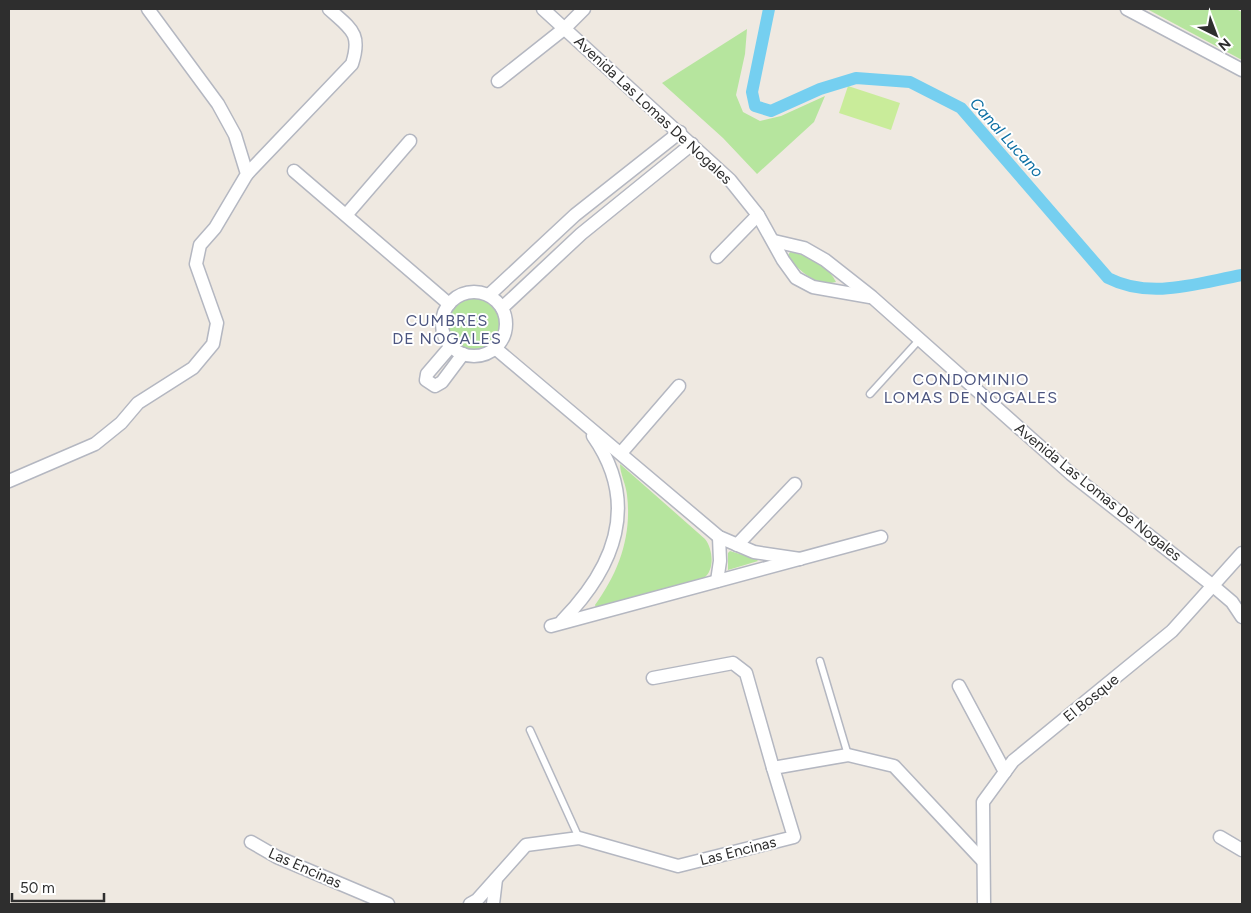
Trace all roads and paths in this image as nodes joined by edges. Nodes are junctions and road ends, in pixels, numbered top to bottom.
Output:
1 (148, 9) edge
2 (329, 9) edge
3 (543, 9) edge
4 (584, 9) edge
5 (1126, 9) edge
6 (565, 28) junction
7 (1242, 70) edge
8 (498, 81) dead end
9 (680, 132) junction
10 (410, 141) dead end
11 (692, 144) junction
12 (294, 171) dead end
13 (247, 174) junction
14 (611, 186) junction
15 (623, 201) junction
16 (347, 214) junction
17 (758, 215) junction
18 (551, 236) junction
19 (774, 241) junction
20 (563, 250) junction
21 (717, 257) dead end
22 (489, 295) junction
23 (872, 297) junction
24 (449, 304) junction
25 (502, 308) junction
26 (920, 339) junction
27 (451, 346) junction
28 (495, 348) junction
29 (463, 354) junction
30 (679, 386) dead end
31 (870, 394) dead end
32 (583, 424) junction
33 (621, 453) junction
34 (9, 482) edge
35 (795, 484) dead end
36 (719, 537) junction
37 (881, 537) dead end
38 (737, 545) junction
39 (1242, 553) edge
40 (800, 558) junction
41 (717, 581) junction
42 (1212, 585) junction
43 (1242, 617) edge
44 (820, 661) dead end
45 (654, 678) dead end
46 (959, 686) dead end
47 (530, 730) dead end
48 (848, 755) junction
49 (773, 768) junction
50 (1005, 772) junction
51 (1220, 837) dead end
52 (579, 838) junction
53 (251, 842) dead end
54 (1242, 850) edge
55 (983, 860) junction
56 (496, 879) junction
57 (388, 904) edge
58 (470, 904) edge
59 (493, 904) edge
60 (984, 904) edge

1 - 13 street
2 - 13 street
3 - 6 street, Avenida Las Lomas De Nogales
4 - 6 street
5 - 7 street
6 - 8 street
6 - 9 street, Avenida Las Lomas De Nogales
9 - 11 street, Avenida Las Lomas De Nogales
9 - 14 street
10 - 16 street
11 - 15 street
11 - 17 street, Avenida Las Lomas De Nogales
12 - 16 street
13 - 34 street
14 - 15 street
14 - 18 street
15 - 20 street
16 - 24 street
17 - 19 street, Avenida Las Lomas De Nogales
17 - 21 street
18 - 20 street
18 - 22 street
19 - 23 street, Avenida Las Lomas De Nogales
19 - 23 street, Avenida Las Lomas De Nogales
20 - 25 street
22 - 24 street
22 - 25 street
23 - 26 street, Avenida Las Lomas De Nogales
24 - 27 street
25 - 28 street
26 - 31 lane
26 - 42 street, Avenida Las Lomas De Nogales
27 - 29 street
27 - 29 street
28 - 29 street
28 - 32 street
30 - 33 street
32 - 33 street
32 - 41 street
33 - 36 street
35 - 38 street
36 - 38 street
36 - 41 street
37 - 40 street
38 - 40 street
39 - 42 street, El Bosque
40 - 41 street
42 - 43 street, Avenida Las Lomas De Nogales
42 - 50 street, El Bosque
44 - 48 lane
45 - 49 street
46 - 50 street
47 - 52 lane
48 - 49 street
48 - 55 street
49 - 52 street, Las Encinas
50 - 55 street, El Bosque
51 - 54 street
52 - 56 street, Las Encinas
53 - 57 street, Las Encinas
55 - 60 street, El Bosque
56 - 58 street, Las Encinas
56 - 59 street

